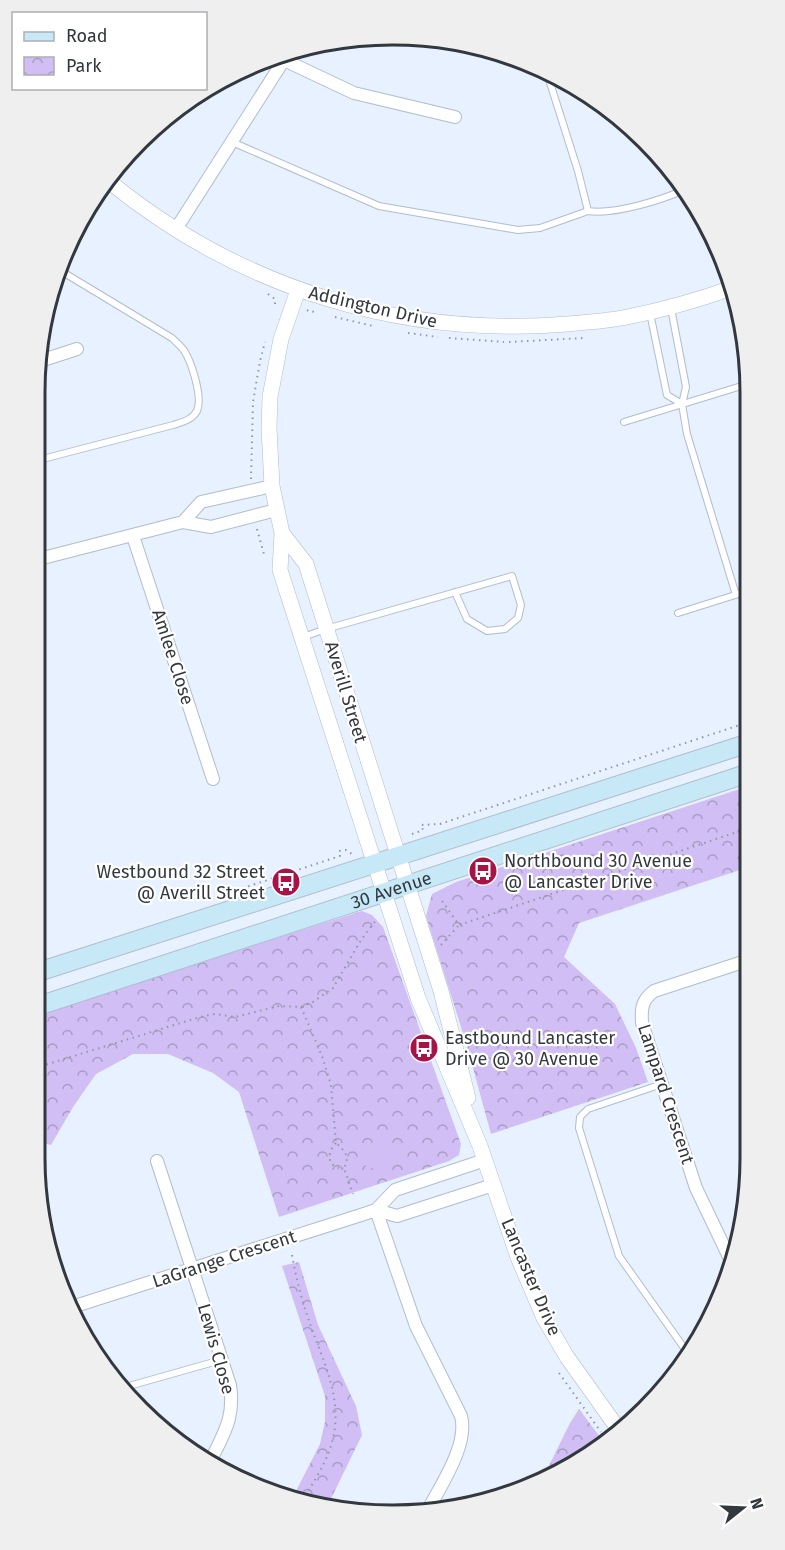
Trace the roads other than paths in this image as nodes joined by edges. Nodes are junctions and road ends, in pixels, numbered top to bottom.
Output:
1 (294, 60) edge
2 (283, 63) edge
3 (550, 83) edge
4 (455, 117) dead end
5 (231, 141) junction
6 (114, 185) edge
7 (676, 192) edge
8 (588, 212) junction
9 (176, 229) junction
10 (65, 275) edge
11 (298, 290) junction
12 (725, 290) edge
13 (671, 307) junction
14 (650, 312) junction
15 (77, 349) dead end
16 (47, 359) edge
17 (740, 386) edge
18 (682, 404) junction
19 (624, 422) dead end
20 (45, 458) edge
21 (272, 486) junction
22 (276, 510) junction
23 (183, 522) junction
24 (282, 533) junction
25 (133, 536) junction
26 (45, 558) edge
27 (455, 592) junction
28 (740, 594) edge
29 (736, 595) junction
30 (678, 613) dead end
31 (326, 629) junction
32 (302, 638) junction
33 (740, 746) edge
34 (740, 776) edge
35 (213, 779) dead end
36 (398, 858) junction
37 (375, 864) junction
38 (406, 884) junction
39 (384, 891) junction
40 (740, 963) edge
41 (45, 970) edge
42 (45, 1004) edge
43 (662, 1084) junction
44 (483, 1153) junction
45 (157, 1161) dead end
46 (493, 1185) junction
47 (376, 1210) junction
48 (727, 1252) edge
49 (192, 1269) junction
50 (78, 1305) edge
51 (683, 1347) edge
52 (221, 1360) junction
53 (131, 1386) edge
54 (615, 1424) edge
55 (214, 1455) edge
56 (432, 1503) edge

1 - 4 street
2 - 5 street
3 - 8 lane
5 - 8 lane
5 - 9 street
6 - 9 street, Addington Drive
7 - 8 lane
9 - 11 street, Addington Drive
10 - 20 lane
11 - 14 street, Addington Drive
11 - 21 street, Averill Street
12 - 13 street, Addington Drive
13 - 14 street, Addington Drive
13 - 18 lane
14 - 18 lane
15 - 16 street
17 - 18 lane
18 - 19 lane
18 - 29 lane
21 - 22 street, Averill Street
21 - 23 street
22 - 23 street
22 - 24 street, Averill Street
23 - 25 street
24 - 31 street, Averill Street
24 - 32 street, Averill Street
25 - 26 street
25 - 35 street, Amlee Close
27 - 27 lane
27 - 31 lane
28 - 29 lane
29 - 30 lane
31 - 32 lane
31 - 36 street, Averill Street
32 - 37 street, Averill Street
33 - 36 main road, 30 Avenue
34 - 38 main road, 30 Avenue
36 - 37 main road, 30 Avenue
36 - 38 street, Lancaster Drive
37 - 39 street, Lancaster Drive
37 - 41 main road, 30 Avenue
38 - 39 main road, 30 Avenue
38 - 44 street, Lancaster Drive
39 - 42 main road, 30 Avenue
39 - 44 street, Lancaster Drive
40 - 43 street, Lampard Crescent
43 - 48 street, Lampard Crescent
43 - 51 lane
44 - 46 street, Lancaster Drive
44 - 47 street, LaGrange Crescent
45 - 49 street, Lewis Close
46 - 47 street, LaGrange Crescent
46 - 54 street, Lancaster Drive
47 - 49 street, LaGrange Crescent
47 - 56 street
49 - 50 street, LaGrange Crescent
49 - 52 street, Lewis Close
52 - 53 lane
52 - 55 street, Lewis Close

